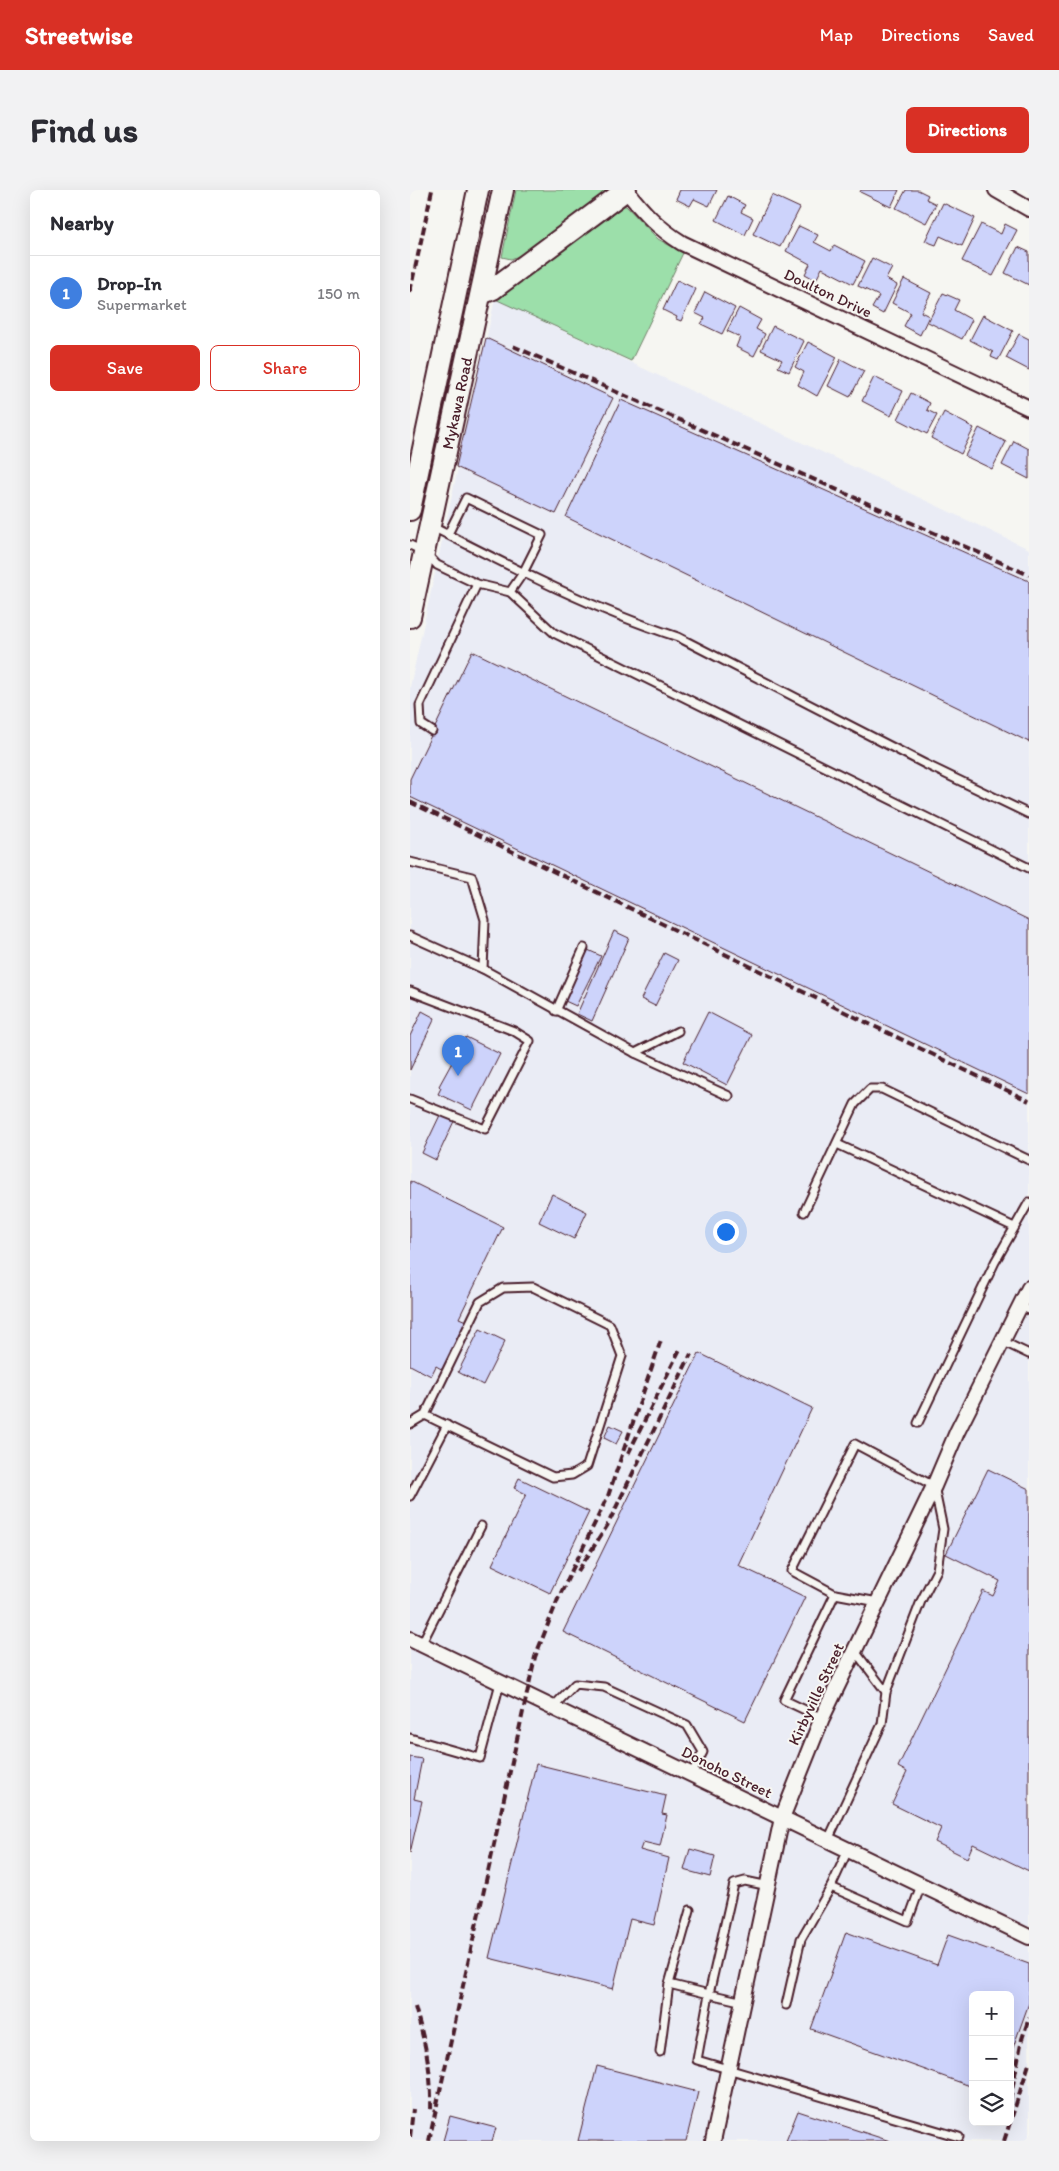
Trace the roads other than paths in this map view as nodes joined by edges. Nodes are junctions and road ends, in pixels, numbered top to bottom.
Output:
1 (478, 190) edge
2 (503, 190) edge
3 (626, 190) edge
4 (996, 190) edge
5 (1029, 209) edge
6 (471, 229) junction
7 (489, 257) junction
8 (521, 267) junction
9 (481, 294) junction
10 (1029, 408) edge
11 (410, 510) edge
12 (430, 525) junction
13 (448, 534) junction
14 (417, 548) edge
15 (523, 573) junction
16 (476, 584) junction
17 (510, 592) junction
18 (410, 617) edge
19 (432, 731) dead end
20 (1029, 814) edge
21 (410, 862) edge
22 (1029, 868) edge
23 (410, 936) edge
24 (584, 948) dead end
25 (483, 969) junction
26 (410, 991) edge
27 (556, 1011) junction
28 (678, 1031) dead end
29 (635, 1053) junction
30 (729, 1096) dead end
31 (410, 1099) edge
32 (836, 1144) junction
33 (1029, 1160) edge
34 (1029, 1202) edge
35 (804, 1212) dead end
36 (1014, 1227) junction
37 (1029, 1288) edge
38 (1024, 1308) edge
39 (1002, 1341) junction
40 (1029, 1354) edge
41 (425, 1415) junction
42 (918, 1423) dead end
43 (410, 1424) edge
44 (447, 1425) junction
45 (934, 1486) junction
46 (410, 1496) edge
47 (481, 1526) dead end
48 (835, 1594) junction
49 (878, 1602) junction
50 (416, 1642) edge
51 (855, 1651) junction
52 (500, 1683) junction
53 (886, 1692) junction
54 (552, 1708) junction
55 (822, 1718) junction
56 (410, 1738) edge
57 (692, 1775) junction
58 (782, 1818) junction
59 (828, 1840) junction
60 (848, 1850) junction
61 (921, 1885) junction
62 (769, 1886) junction
63 (830, 1887) junction
64 (690, 1910) dead end
65 (1029, 1937) edge
66 (669, 1984) junction
67 (709, 1994) junction
68 (744, 2002) junction
69 (786, 2005) dead end
70 (660, 2052) dead end
71 (730, 2070) junction
72 (959, 2137) dead end
73 (713, 2141) edge

1 - 6 main road, Mykawa Road
2 - 7 main road, Mykawa Road
3 - 8 main road
3 - 10 street, Doulton Drive
4 - 5 street
6 - 7 main road
6 - 11 main road, Mykawa Road
7 - 8 main road
7 - 9 main road, Mykawa Road
8 - 9 main road
9 - 12 main road, Mykawa Road
12 - 13 lane
12 - 14 main road, Mykawa Road
13 - 15 lane
13 - 15 lane
14 - 16 lane
14 - 18 main road, Mykawa Road
15 - 17 lane
15 - 20 lane
16 - 17 lane
16 - 19 lane
17 - 22 lane
21 - 25 lane
23 - 25 lane
24 - 27 lane
25 - 27 lane
26 - 31 lane
27 - 29 lane
28 - 29 lane
29 - 30 lane
32 - 33 lane
32 - 35 lane
32 - 36 lane
34 - 36 lane
36 - 42 lane
37 - 38 street, Kirbyville Street
38 - 39 street, Kirbyville Street
39 - 40 lane
39 - 45 street, Kirbyville Street
41 - 43 lane
41 - 44 lane
41 - 44 lane
44 - 46 lane
45 - 48 lane
45 - 49 street, Kirbyville Street
45 - 53 lane
47 - 50 lane
48 - 49 lane
48 - 55 lane
49 - 51 street, Kirbyville Street
50 - 52 street, Donoho Street
51 - 53 lane
51 - 55 street, Kirbyville Street
52 - 54 street, Donoho Street
52 - 56 lane
53 - 59 lane
54 - 57 street, Donoho Street
54 - 57 lane
55 - 58 street, Kirbyville Street
57 - 58 street, Donoho Street
58 - 59 street, Donoho Street
58 - 62 street, Kirbyville Street
59 - 60 street, Donoho Street
60 - 61 street, Donoho Street
60 - 63 lane
61 - 63 lane
61 - 65 street, Donoho Street
62 - 67 lane
62 - 68 street, Kirbyville Street
63 - 69 lane
64 - 66 lane
66 - 67 lane
66 - 70 lane
67 - 68 lane
67 - 71 lane
68 - 71 street, Kirbyville Street
71 - 72 lane
71 - 73 street, Kirbyville Street

